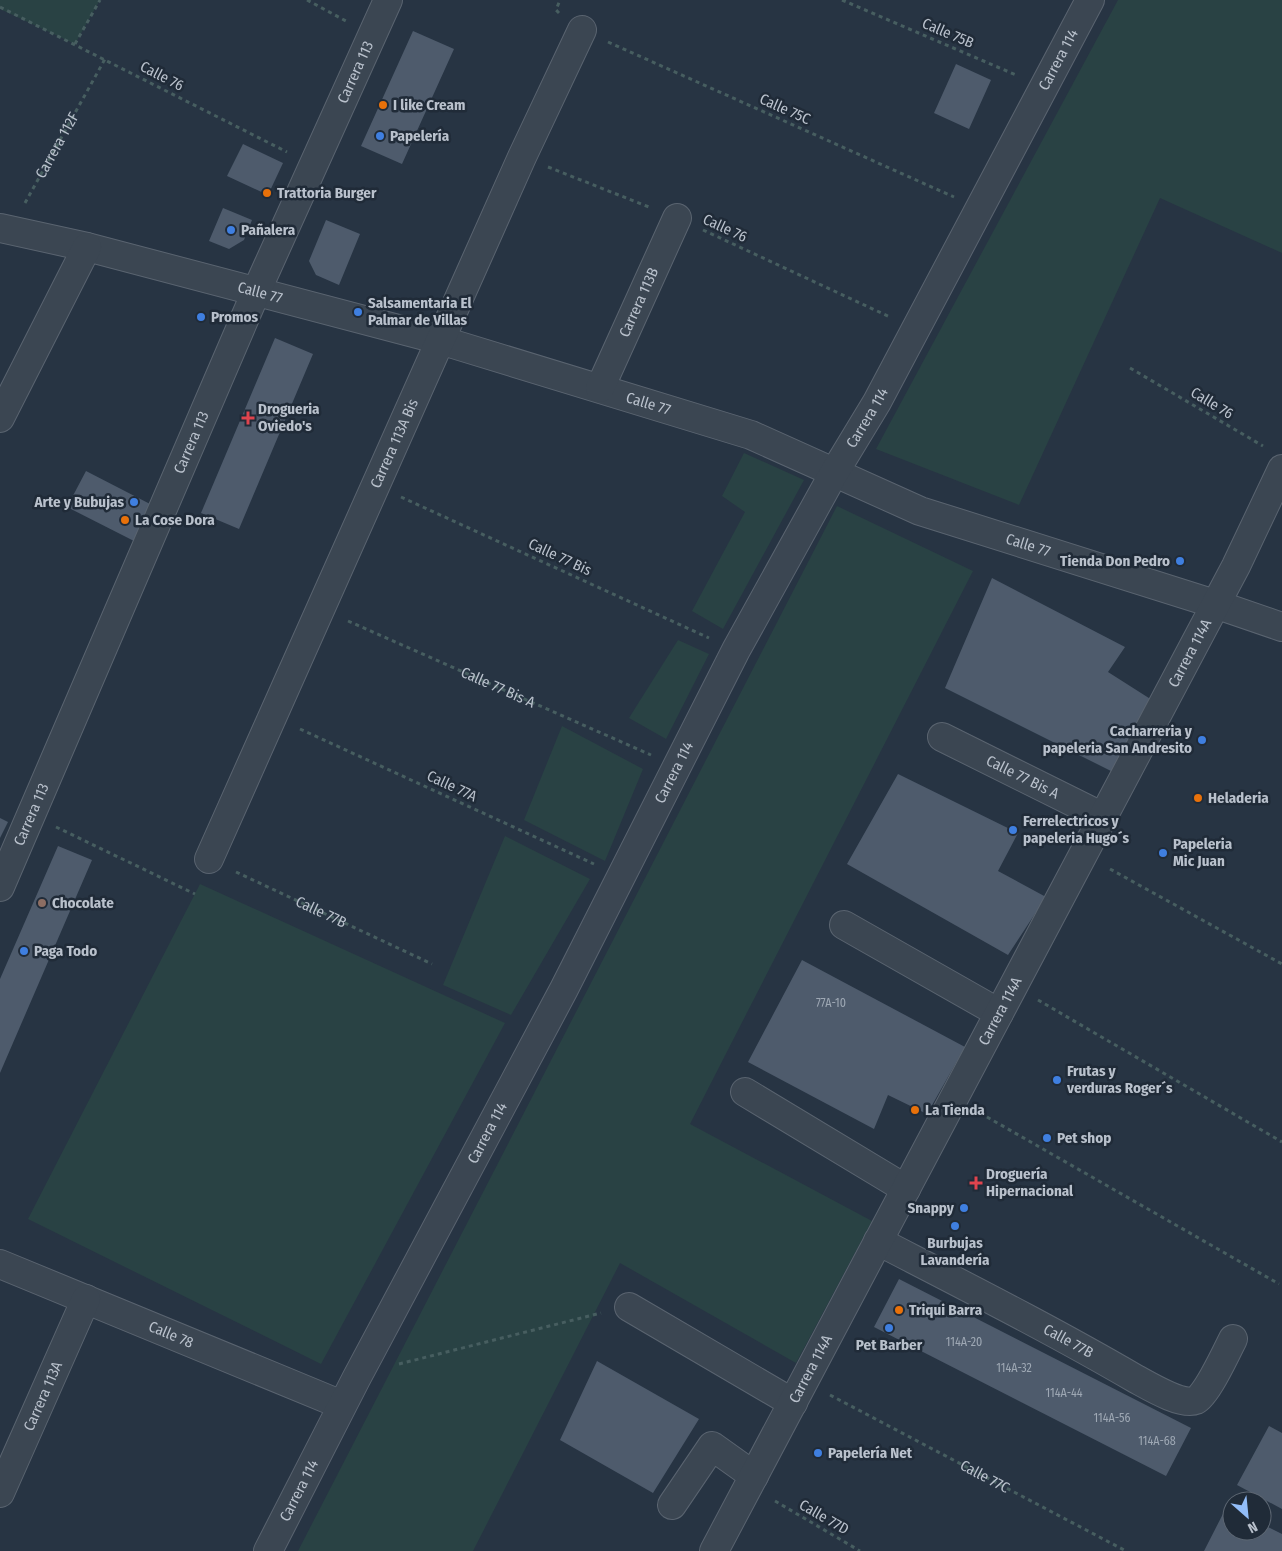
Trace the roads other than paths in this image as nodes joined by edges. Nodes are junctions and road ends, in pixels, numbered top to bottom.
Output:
1 (388, 0) edge
2 (1090, 0) edge
3 (582, 30) road end
4 (677, 218) road end
5 (5, 229) edge
6 (86, 247) junction
7 (256, 292) junction
8 (440, 340) junction
9 (600, 388) junction
10 (0, 418) edge
11 (1282, 468) edge
12 (834, 473) junction
13 (1215, 604) junction
14 (1282, 627) edge
15 (942, 738) dead end
16 (1103, 817) junction
17 (209, 858) road end
18 (0, 887) edge
19 (844, 924) dead end
20 (999, 1013) junction
21 (745, 1092) dead end
22 (906, 1189) junction
23 (878, 1241) junction
24 (0, 1264) edge
25 (86, 1299) junction
26 (629, 1307) road end
27 (1233, 1339) dead end
28 (792, 1403) junction
29 (342, 1405) junction
30 (754, 1476) junction
31 (0, 1493) edge
32 (672, 1505) dead end
33 (268, 1551) edge
34 (714, 1551) edge

1 - 7 street, Carrera 113
2 - 12 street, Carrera 114
3 - 8 street, Carrera 113A Bis
4 - 9 street, Carrera 113B
5 - 6 street, Calle 77
6 - 7 street, Calle 77
6 - 10 street
7 - 8 street, Calle 77
7 - 18 street, Carrera 113
8 - 9 street, Calle 77
8 - 17 street, Carrera 113A Bis
9 - 12 street, Calle 77
11 - 13 street, Carrera 114A
12 - 13 street, Calle 77
12 - 29 street, Carrera 114
13 - 14 street, Calle 77
13 - 16 street, Carrera 114A
15 - 16 street, Calle 77 Bis A
16 - 20 street, Carrera 114A
19 - 20 street
20 - 22 street, Carrera 114A
21 - 22 street
22 - 23 street, Carrera 114A
23 - 27 street, Calle 77B
23 - 28 street, Carrera 114A
24 - 25 street, Calle 78
25 - 29 street, Calle 78
25 - 31 street, Carrera 113A
26 - 28 street
28 - 30 street, Carrera 114A
29 - 33 street, Carrera 114
30 - 32 street
30 - 34 street, Carrera 114A

